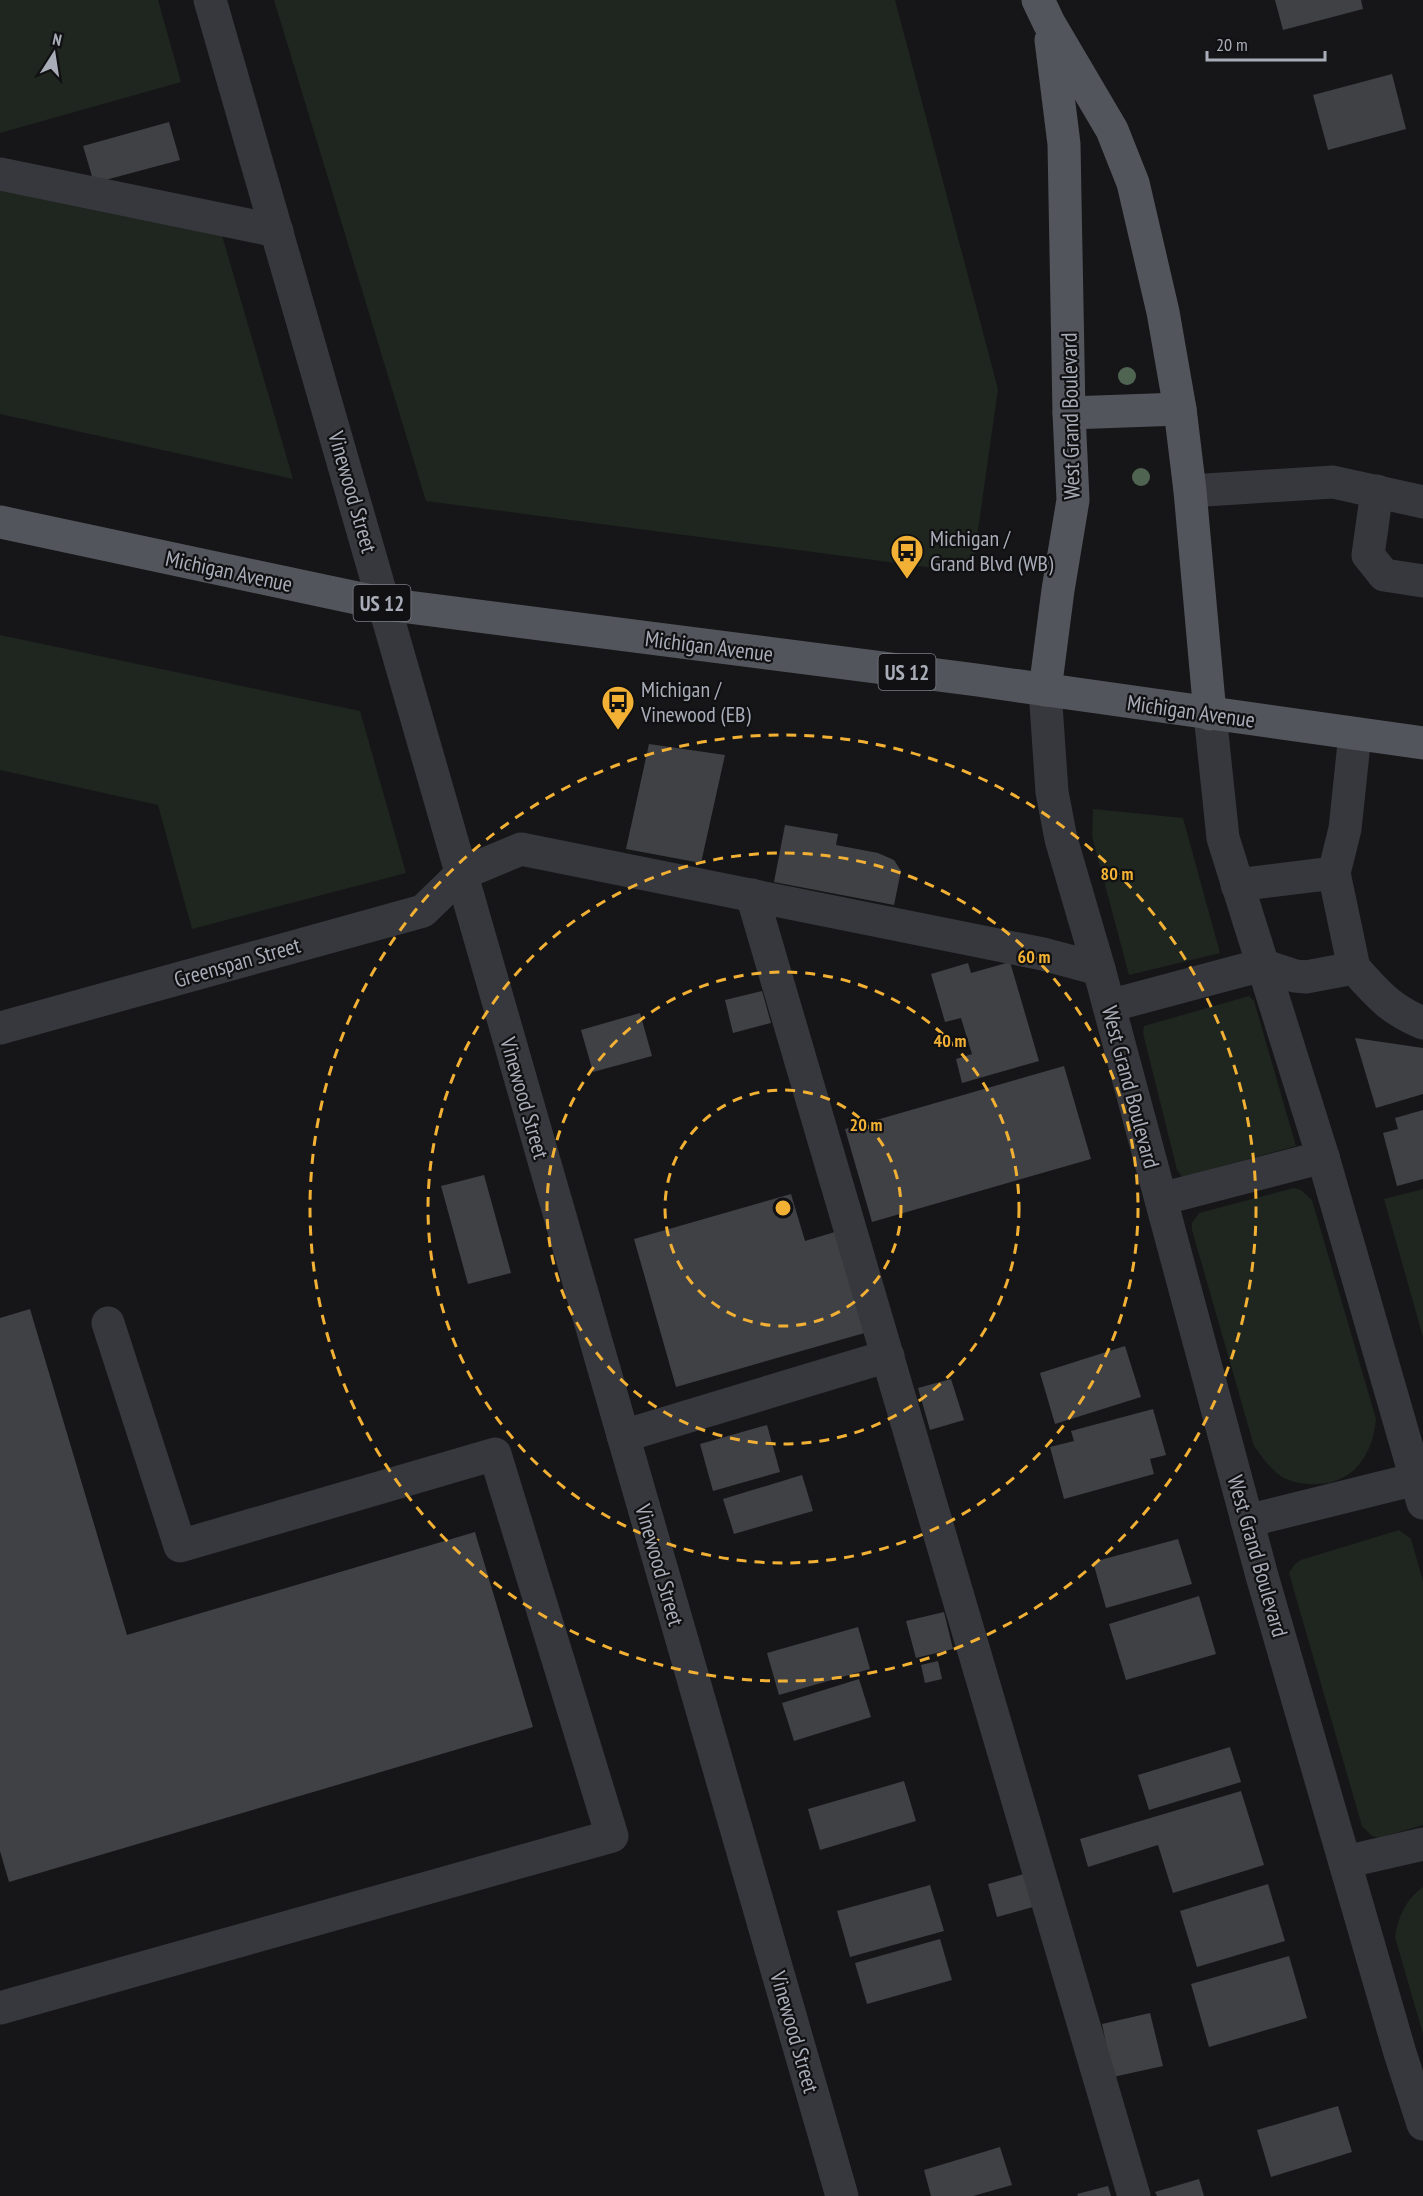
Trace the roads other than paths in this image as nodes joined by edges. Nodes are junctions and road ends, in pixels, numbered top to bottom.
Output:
1 (210, 0) edge
2 (1044, 11) edge
3 (0, 174) edge
4 (277, 231) junction
5 (1180, 409) junction
6 (1069, 413) junction
7 (1190, 491) junction
8 (1377, 491) junction
9 (1423, 502) edge
10 (0, 522) edge
11 (1423, 581) edge
12 (385, 604) junction
13 (1045, 690) junction
14 (1210, 714) junction
15 (1355, 734) junction
16 (1423, 743) edge
17 (1334, 873) junction
18 (461, 874) junction
19 (1237, 885) junction
20 (752, 896) junction
21 (1262, 965) junction
22 (1353, 968) junction
23 (1099, 969) junction
24 (1109, 1006) junction
25 (1423, 1023) edge
26 (0, 1029) edge
27 (1323, 1157) junction
28 (1161, 1199) junction
29 (108, 1323) dead end
30 (888, 1356) junction
31 (623, 1436) junction
32 (1420, 1491) edge
33 (1247, 1521) junction
34 (1423, 1844) edge
35 (1345, 1862) junction
36 (0, 2008) edge
37 (1423, 2124) edge
38 (842, 2196) edge
39 (1134, 2196) edge

1 - 4 street, Vinewood Street
2 - 5 main road, West Grand Boulevard
2 - 6 main road, West Grand Boulevard
3 - 4 street
4 - 12 street, Vinewood Street
5 - 6 main road
5 - 7 main road, West Grand Boulevard
6 - 13 main road, West Grand Boulevard
7 - 8 street
7 - 14 main road, West Grand Boulevard
8 - 9 street
8 - 11 street
10 - 12 main road, Michigan Avenue / US 12
12 - 13 main road, Michigan Avenue / US 12
12 - 18 street, Vinewood Street
13 - 14 main road, Michigan Avenue / US 12
13 - 23 street, West Grand Boulevard
14 - 15 main road, Michigan Avenue / US 12
14 - 19 street, West Grand Boulevard
15 - 16 main road, Michigan Avenue / US 12
15 - 17 street
17 - 19 street
17 - 22 street
18 - 20 street
18 - 26 street, Greenspan Street
18 - 31 street, Vinewood Street
19 - 21 street, West Grand Boulevard
20 - 23 street
20 - 30 street
21 - 22 street
21 - 24 street
21 - 27 street, West Grand Boulevard
22 - 25 street
23 - 24 street, West Grand Boulevard
24 - 28 street, West Grand Boulevard
27 - 28 street
27 - 32 street, West Grand Boulevard
28 - 33 street, West Grand Boulevard
29 - 36 street
30 - 31 street
30 - 39 street
31 - 38 street, Vinewood Street
32 - 33 street
33 - 35 street, West Grand Boulevard
34 - 35 street
35 - 37 street, West Grand Boulevard

